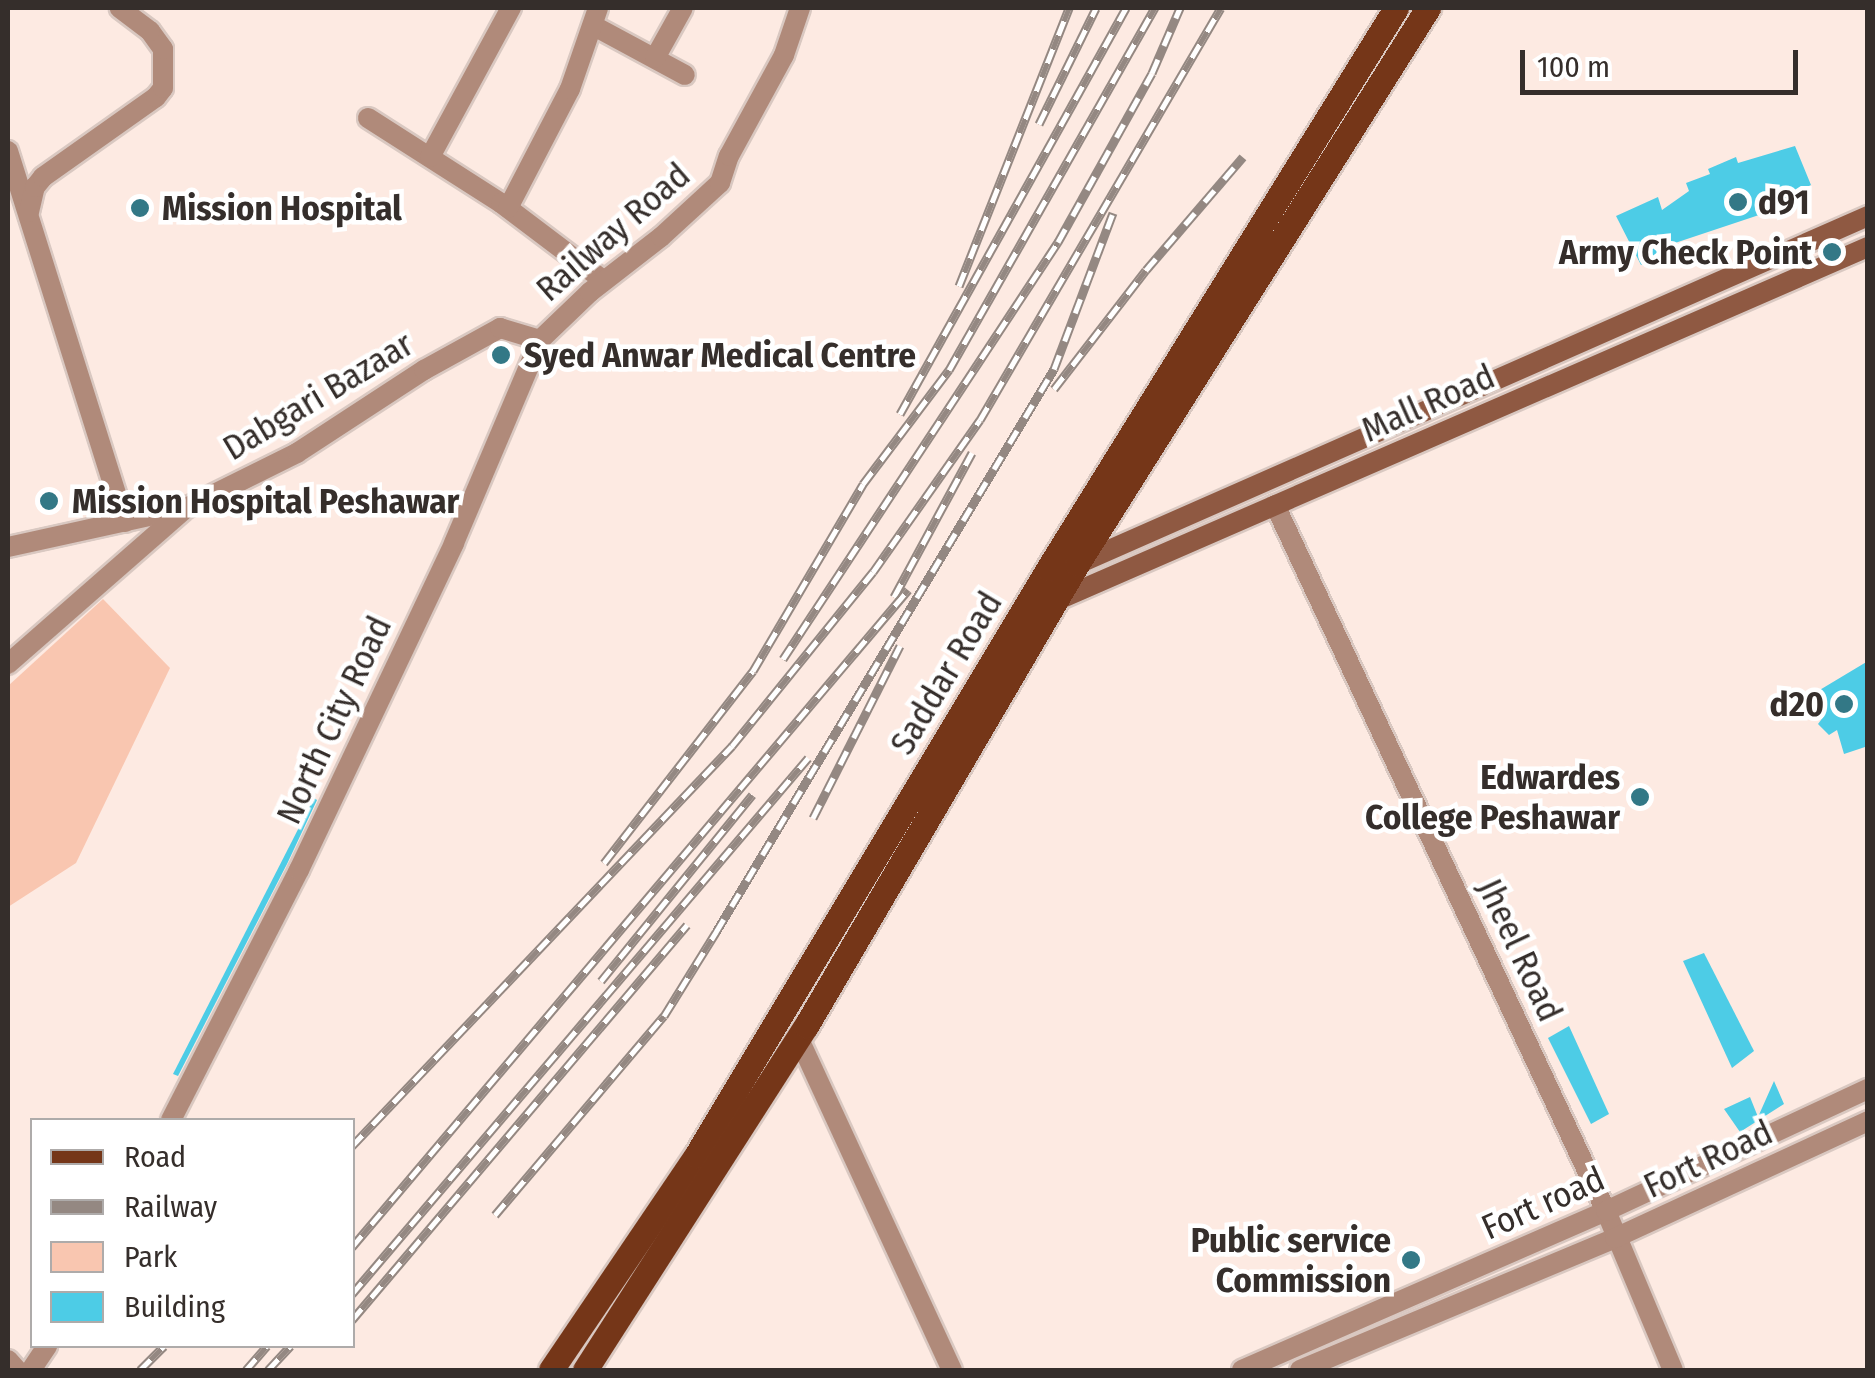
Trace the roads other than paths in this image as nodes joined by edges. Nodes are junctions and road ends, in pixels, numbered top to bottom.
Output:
1 (120, 8) edge
2 (511, 8) edge
3 (683, 8) edge
4 (800, 8) edge
5 (1396, 8) edge
6 (1428, 8) edge
7 (596, 17) edge
8 (655, 58) junction
9 (685, 74) dead end
10 (368, 118) dead end
11 (8, 151) edge
12 (430, 157) junction
13 (508, 208) junction
14 (28, 219) junction
15 (1866, 222) edge
16 (1868, 247) edge
17 (604, 280) junction
18 (540, 340) junction
19 (1275, 505) junction
20 (186, 508) junction
21 (125, 522) junction
22 (8, 547) edge
23 (1077, 564) junction
24 (1047, 592) junction
25 (8, 664) edge
26 (798, 1037) junction
27 (1868, 1089) edge
28 (172, 1118) edge
29 (1868, 1121) edge
30 (1606, 1210) junction
31 (1615, 1238) junction
32 (46, 1348) edge
33 (8, 1360) edge
34 (1311, 1368) edge
35 (17, 1370) edge
36 (31, 1370) edge
37 (551, 1370) edge
38 (588, 1370) edge
39 (952, 1370) edge
40 (1242, 1370) edge
41 (1673, 1370) edge

1 - 14 street
2 - 12 street
3 - 8 street
4 - 17 street, Railway Road
5 - 24 main road, Saddar Road
6 - 23 main road, Saddar Road
7 - 8 street
7 - 13 street
8 - 9 street
10 - 12 street
11 - 14 street
12 - 13 street
13 - 17 street
14 - 21 street
15 - 23 main road, Mall Road
16 - 19 main road, Mall Road
17 - 18 street, Railway Road
18 - 20 street, Dabgari Bazaar
18 - 28 street, North City Road
19 - 24 main road, Mall Road
19 - 30 street, Jheel Road
20 - 21 street, Dabgari Bazaar
20 - 25 street
21 - 22 street, Dabgari Bazaar
23 - 24 main road, Saddar Road
24 - 26 main road, Saddar Road
24 - 37 main road, Saddar Road
26 - 38 main road, Saddar Road
26 - 39 street
27 - 30 street, Fort road
29 - 31 street, Fort Road
30 - 31 street, Jheel Road
30 - 40 street, Fort road
31 - 34 street, Fort Road
31 - 41 street, Jheel Road
32 - 36 street
33 - 35 street

